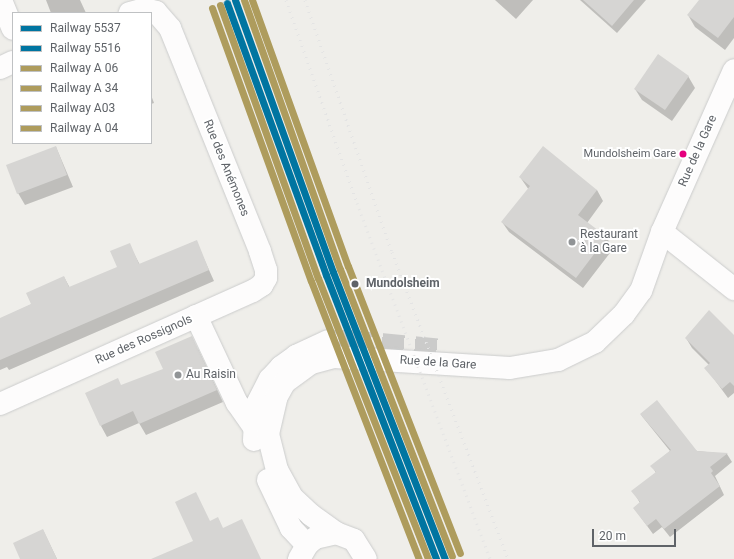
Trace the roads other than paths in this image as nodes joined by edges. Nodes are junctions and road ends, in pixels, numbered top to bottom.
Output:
1 (1, 0) edge
2 (134, 12) edge
3 (12, 27) edge
4 (12, 62) edge
5 (0, 68) edge
6 (734, 70) edge
7 (729, 94) edge
8 (662, 232) junction
9 (734, 289) edge
10 (196, 316) junction
11 (331, 349) junction
12 (443, 350) tunnel mouth
13 (0, 404) edge
14 (254, 427) junction
15 (336, 533) junction
16 (303, 552) edge
17 (366, 559) edge

1 - 3 street
2 - 10 street, Rue des Anémones
4 - 5 street
6 - 7 street, Rue de la Gare
7 - 8 street, Rue de la Gare
8 - 9 street
8 - 11 street, Rue de la Gare
8 - 12 street, Rue de la Gare
10 - 13 street, Rue des Rossignols
10 - 14 street, Rue des Rossignols
11 - 14 street, Rue de la Gare
11 - 15 street, Rue de la Gare
14 - 16 street, Rue de la Gare
15 - 16 street
15 - 17 street, Rue de la Gare

